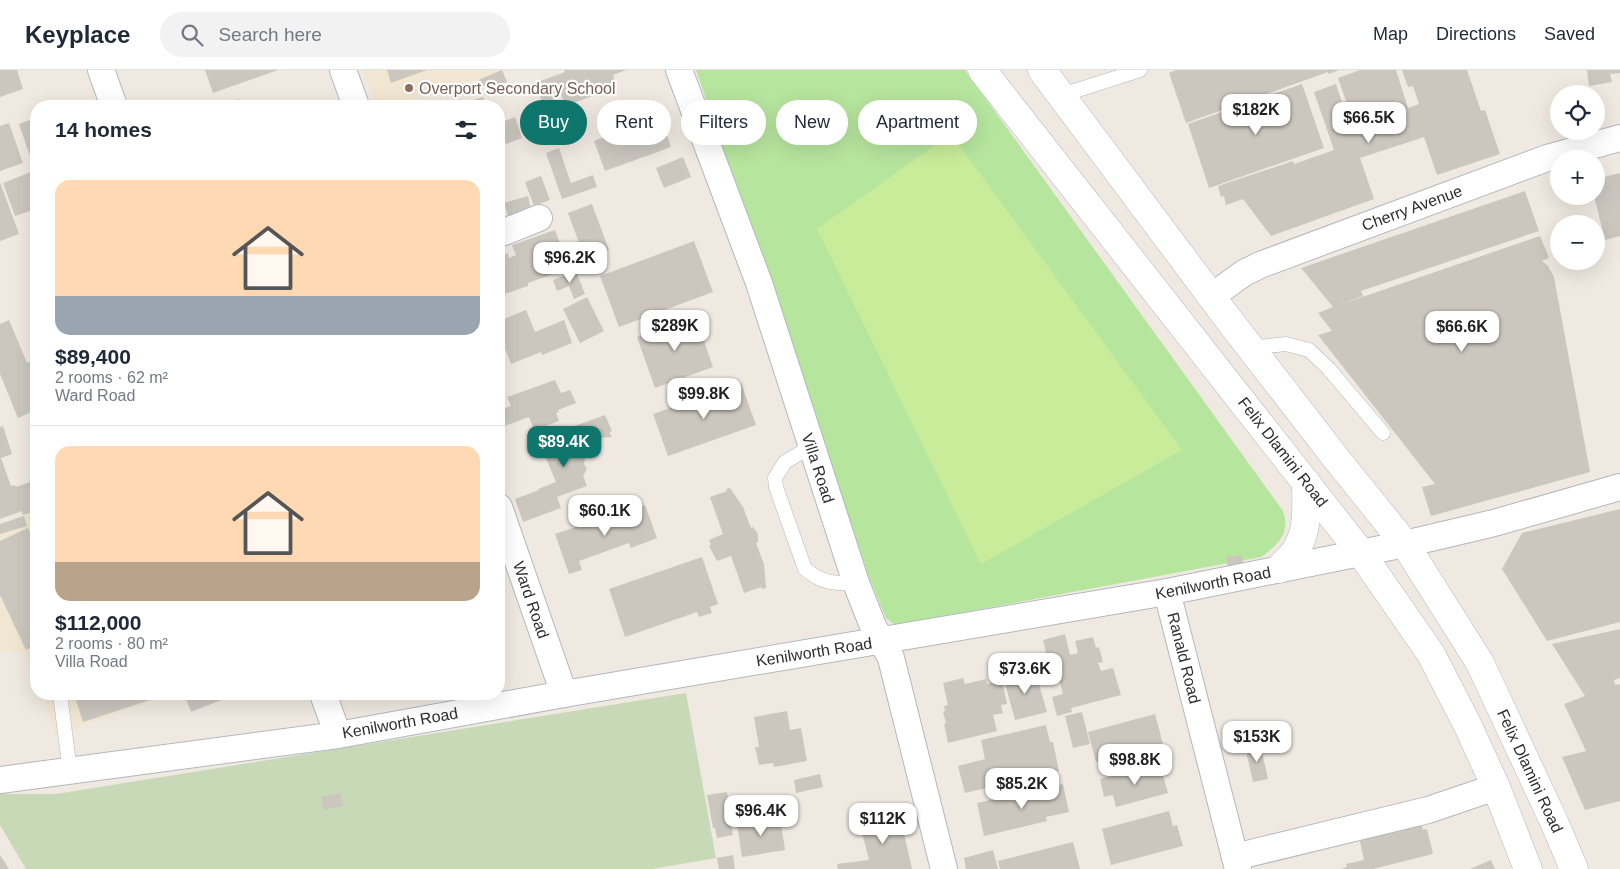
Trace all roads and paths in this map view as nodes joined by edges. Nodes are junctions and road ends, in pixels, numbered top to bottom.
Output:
1 (101, 70) edge
2 (344, 70) edge
3 (679, 70) edge
4 (982, 70) edge
5 (1042, 70) edge
6 (1140, 70) edge
7 (1062, 95) junction
8 (112, 100) edge
9 (354, 100) edge
10 (1620, 138) edge
11 (539, 218) dead end
12 (505, 232) edge
13 (1212, 296) junction
14 (1251, 348) junction
15 (1383, 433) dead end
16 (812, 446) junction
17 (1306, 482) junction
18 (1620, 487) edge
19 (505, 524) edge
20 (1405, 544) junction
21 (1361, 553) junction
22 (1279, 569) junction
23 (856, 583) junction
24 (1167, 592) junction
25 (882, 641) junction
26 (564, 694) junction
27 (61, 700) edge
28 (325, 700) edge
29 (338, 735) junction
30 (70, 771) junction
31 (0, 780) edge
32 (1496, 787) junction
33 (1236, 863) edge
34 (944, 869) edge
35 (1528, 869) edge
36 (1574, 869) edge

1 - 8 street
2 - 9 street
3 - 16 street, Villa Road
4 - 17 main road, Felix Dlamini Road
5 - 7 main road, Felix Dlamini Road
6 - 7 lane
7 - 13 main road, Felix Dlamini Road
10 - 13 street, Cherry Avenue
11 - 12 street
13 - 14 main road, Felix Dlamini Road
14 - 15 lane
14 - 20 main road, Felix Dlamini Road
16 - 23 street, Villa Road
16 - 23 lane
17 - 21 main road, Felix Dlamini Road
17 - 22 main road
18 - 20 street, Kenilworth Road
19 - 26 street, Ward Road
20 - 21 street, Kenilworth Road
20 - 36 main road, Felix Dlamini Road
21 - 22 street, Kenilworth Road
21 - 32 main road, Felix Dlamini Road
22 - 24 street, Kenilworth Road
23 - 25 street, Villa Road
24 - 25 street, Kenilworth Road
24 - 33 street, Ranald Road
25 - 26 street, Kenilworth Road
25 - 34 street, Villa Road
26 - 29 street, Kenilworth Road
27 - 30 lane
28 - 29 street
29 - 30 street, Kenilworth Road
30 - 31 street, Kenilworth Road
32 - 33 street
32 - 35 main road, Felix Dlamini Road

